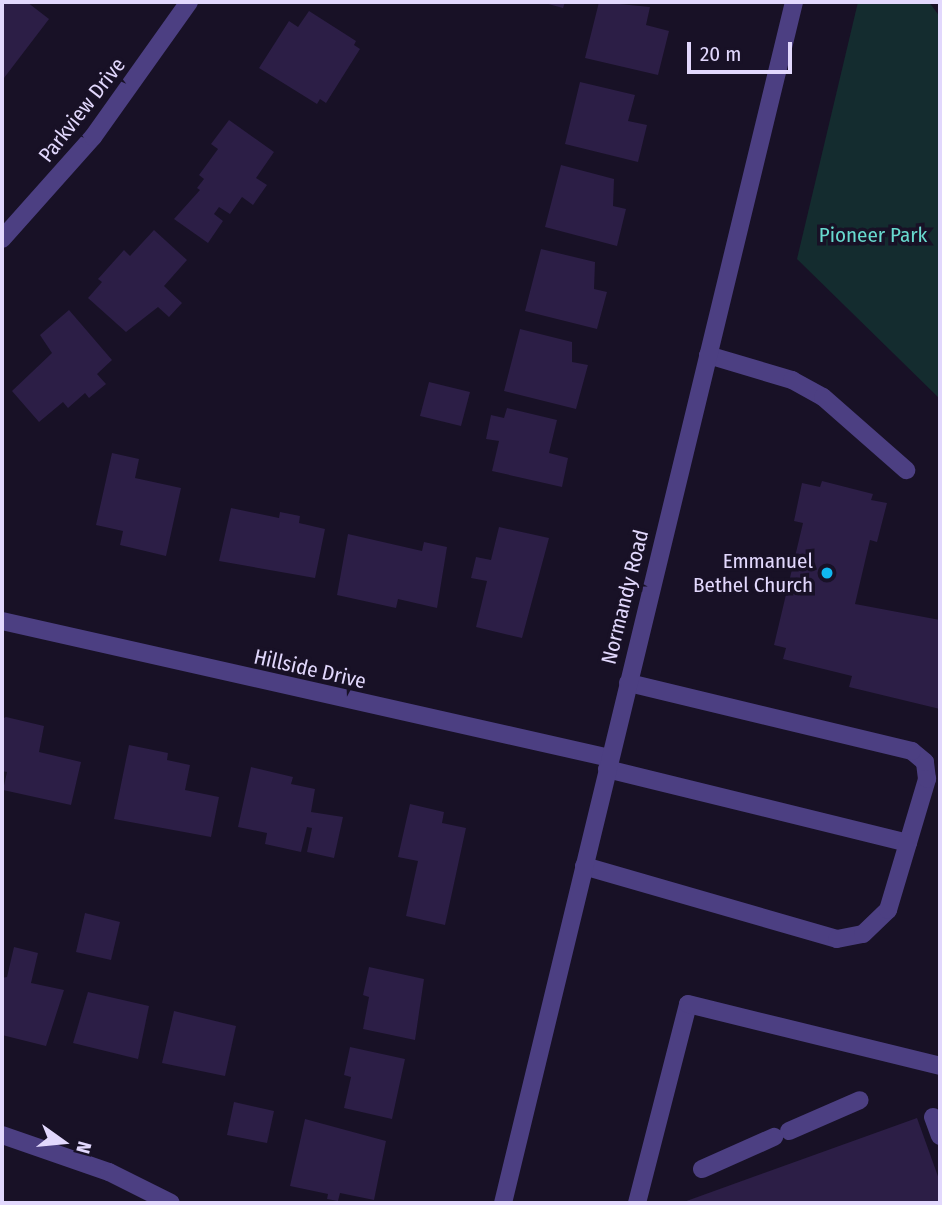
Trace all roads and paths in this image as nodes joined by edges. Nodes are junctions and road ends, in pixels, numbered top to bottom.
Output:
1 (189, 2) edge
2 (794, 2) edge
3 (2, 239) edge
4 (708, 355) junction
5 (906, 470) dead end
6 (2, 621) edge
7 (628, 683) junction
8 (608, 764) junction
9 (908, 843) junction
10 (584, 866) junction
11 (940, 1066) edge
12 (860, 1100) dead end
13 (933, 1117) dead end
14 (2, 1135) edge
15 (940, 1136) edge
16 (702, 1169) dead end
17 (171, 1203) edge
18 (503, 1203) edge
19 (636, 1203) edge

1 - 3 street, Parkview Drive
2 - 4 street, Normandy Road
4 - 5 street
4 - 7 street, Normandy Road
6 - 8 street, Hillside Drive
7 - 8 street, Normandy Road
7 - 9 street
8 - 9 street, Hillside Drive
8 - 10 street, Normandy Road
9 - 10 street
10 - 18 street, Normandy Road
11 - 19 street
12 - 16 street
13 - 15 street
14 - 17 street

